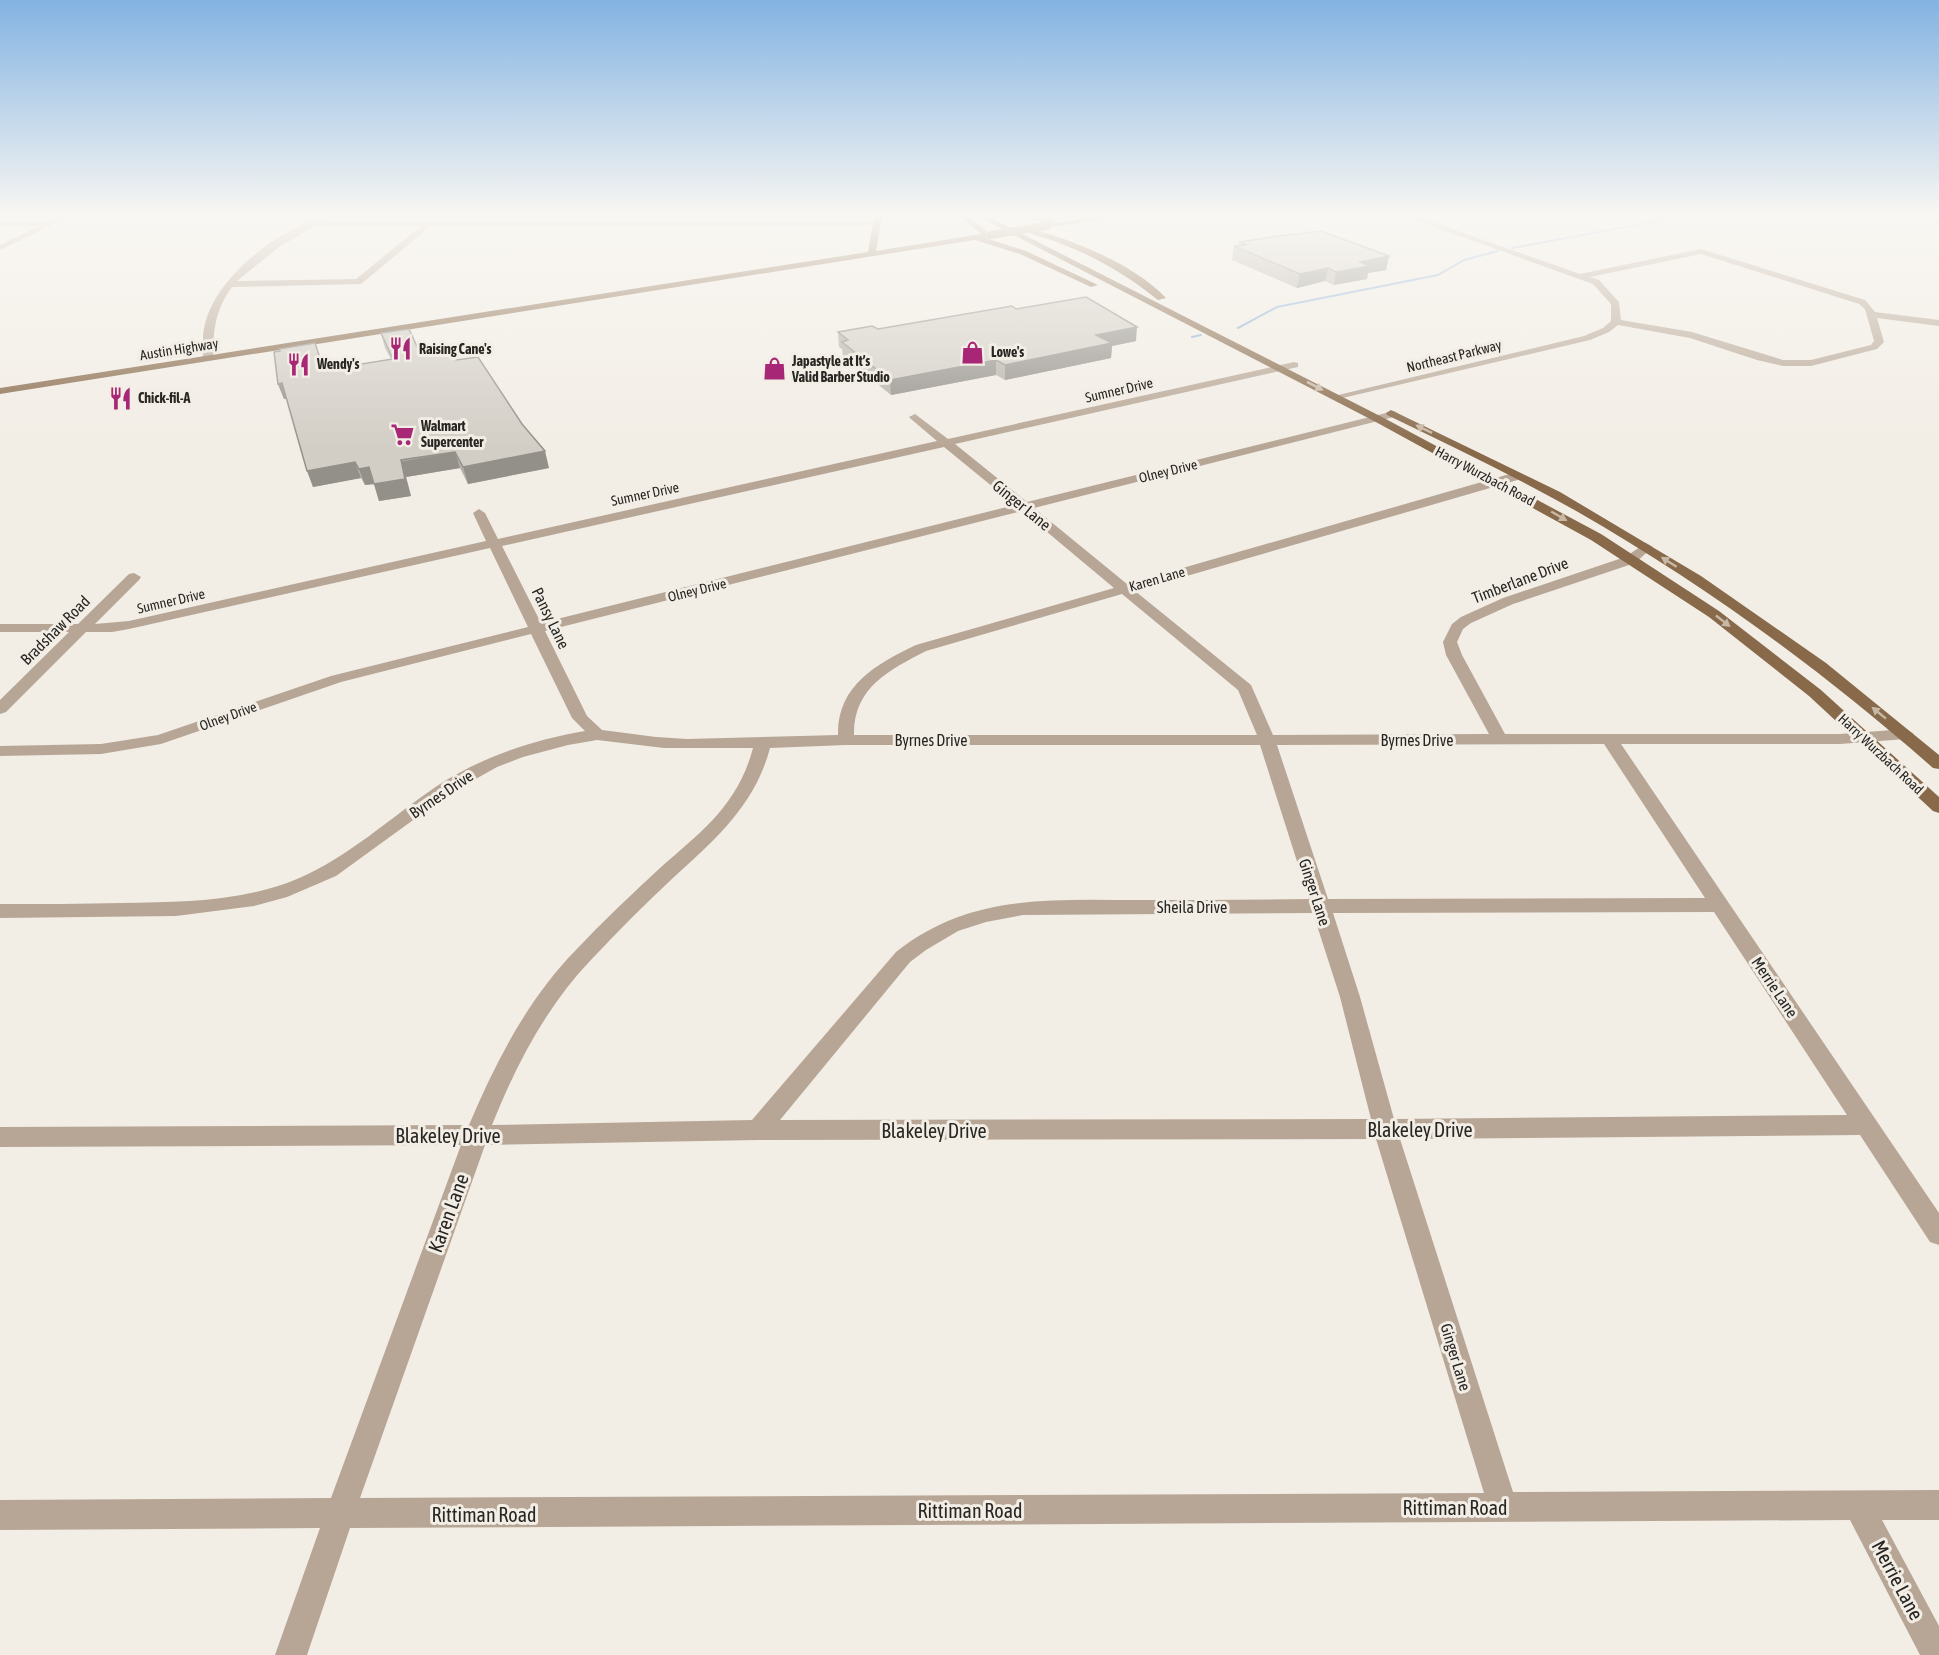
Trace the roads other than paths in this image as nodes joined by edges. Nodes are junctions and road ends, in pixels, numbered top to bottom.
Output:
1 (223, 294) edge
2 (596, 294) edge
3 (1117, 294) edge
4 (1139, 294) edge
5 (1154, 294) edge
6 (1157, 294) edge
7 (1609, 294) edge
8 (1841, 294) edge
9 (1161, 298) junction
10 (1870, 314) junction
11 (1190, 318) junction
12 (1616, 322) junction
13 (1939, 323) edge
14 (208, 355) junction
15 (1294, 365) junction
16 (1279, 369) junction
17 (0, 384) edge
18 (0, 391) edge
19 (1354, 394) junction
20 (1338, 398) junction
21 (1394, 414) junction
22 (915, 417) dead end
23 (1378, 419) junction
24 (944, 443) junction
25 (1517, 476) junction
26 (1498, 482) junction
27 (1025, 507) junction
28 (479, 513) dead end
29 (493, 542) junction
30 (1646, 547) junction
31 (1630, 560) junction
32 (135, 577) dead end
33 (1124, 588) junction
34 (0, 628) edge
35 (82, 628) junction
36 (537, 630) junction
37 (0, 710) edge
38 (1906, 734) junction
39 (598, 735) junction
40 (1864, 738) junction
41 (1267, 740) junction
42 (1500, 740) junction
43 (1610, 740) junction
44 (846, 741) junction
45 (764, 743) junction
46 (0, 751) edge
47 (1939, 764) edge
48 (1939, 807) edge
49 (1720, 905) junction
50 (1319, 907) junction
51 (0, 911) edge
52 (1867, 1125) junction
53 (758, 1130) junction
54 (1385, 1130) junction
55 (477, 1135) junction
56 (0, 1137) edge
57 (1939, 1234) edge
58 (1858, 1505) junction
59 (1939, 1505) edge
60 (1503, 1507) junction
61 (0, 1515) edge
62 (339, 1515) junction
63 (291, 1655) edge
64 (1937, 1655) edge

1 - 14 street
2 - 14 main road, Austin Highway
3 - 11 main road
4 - 11 main road
5 - 9 main road, Harry Wurzbach Road
6 - 9 main road
7 - 12 street
8 - 10 street
9 - 11 main road, Harry Wurzbach Road
10 - 12 street
10 - 13 street
11 - 15 main road, Harry Wurzbach Road
11 - 16 main road, Harry Wurzbach Road
12 - 19 street, Northeast Parkway
14 - 17 main road, Austin Highway
14 - 18 main road, Austin Highway
15 - 16 street, Sumner Drive
15 - 19 main road, Harry Wurzbach Road
16 -> 20 main road, Harry Wurzbach Road
16 - 24 street, Sumner Drive
19 - 20 street, Northeast Parkway
19 - 21 main road, Harry Wurzbach Road
20 - 23 main road, Harry Wurzbach Road
21 - 23 street, Olney Drive
25 -> 21 main road, Harry Wurzbach Road
22 - 24 street, Ginger Lane
23 - 26 main road, Harry Wurzbach Road
23 - 27 street, Olney Drive
24 - 27 street, Ginger Lane
24 - 29 street, Sumner Drive
25 - 26 street, Karen Lane
25 - 30 main road, Harry Wurzbach Road
26 -> 31 main road, Harry Wurzbach Road
26 - 33 street, Karen Lane
27 - 33 street, Ginger Lane
27 - 36 street, Olney Drive
28 - 29 street, Pansy Lane
29 - 35 street, Sumner Drive
29 - 36 street, Pansy Lane
30 - 31 street, Timberlane Drive
38 -> 30 main road, Harry Wurzbach Road
31 -> 40 main road, Harry Wurzbach Road
31 - 42 street, Timberlane Drive
32 - 35 street, Bradshaw Road
33 - 41 street, Ginger Lane
33 - 44 street, Karen Lane
34 - 35 street, Sumner Drive
35 - 37 street, Bradshaw Road
36 - 39 street, Pansy Lane
36 - 46 street, Olney Drive
38 - 40 street, Byrnes Drive
38 - 47 main road, Harry Wurzbach Road
39 - 45 street, Byrnes Drive
39 - 51 street, Byrnes Drive
40 - 43 street, Byrnes Drive
40 - 48 main road, Harry Wurzbach Road
41 - 42 street, Byrnes Drive
41 - 44 street, Byrnes Drive
41 - 50 street, Ginger Lane
42 - 43 street, Byrnes Drive
43 - 49 street, Merrie Lane
44 - 45 street, Byrnes Drive
45 - 55 street, Karen Lane
49 - 50 street, Sheila Drive
49 - 52 street, Merrie Lane
50 - 53 street, Sheila Drive
50 - 54 street, Ginger Lane
52 - 54 street, Blakeley Drive
52 - 57 street, Merrie Lane
53 - 54 street, Blakeley Drive
53 - 55 street, Blakeley Drive
54 - 60 street, Ginger Lane
55 - 56 street, Blakeley Drive
55 - 62 street, Karen Lane
58 - 59 street, Rittiman Road
58 - 60 street, Rittiman Road
58 - 64 street, Merrie Lane
60 - 62 street, Rittiman Road
61 - 62 street, Rittiman Road
62 - 63 street, Karen Lane

